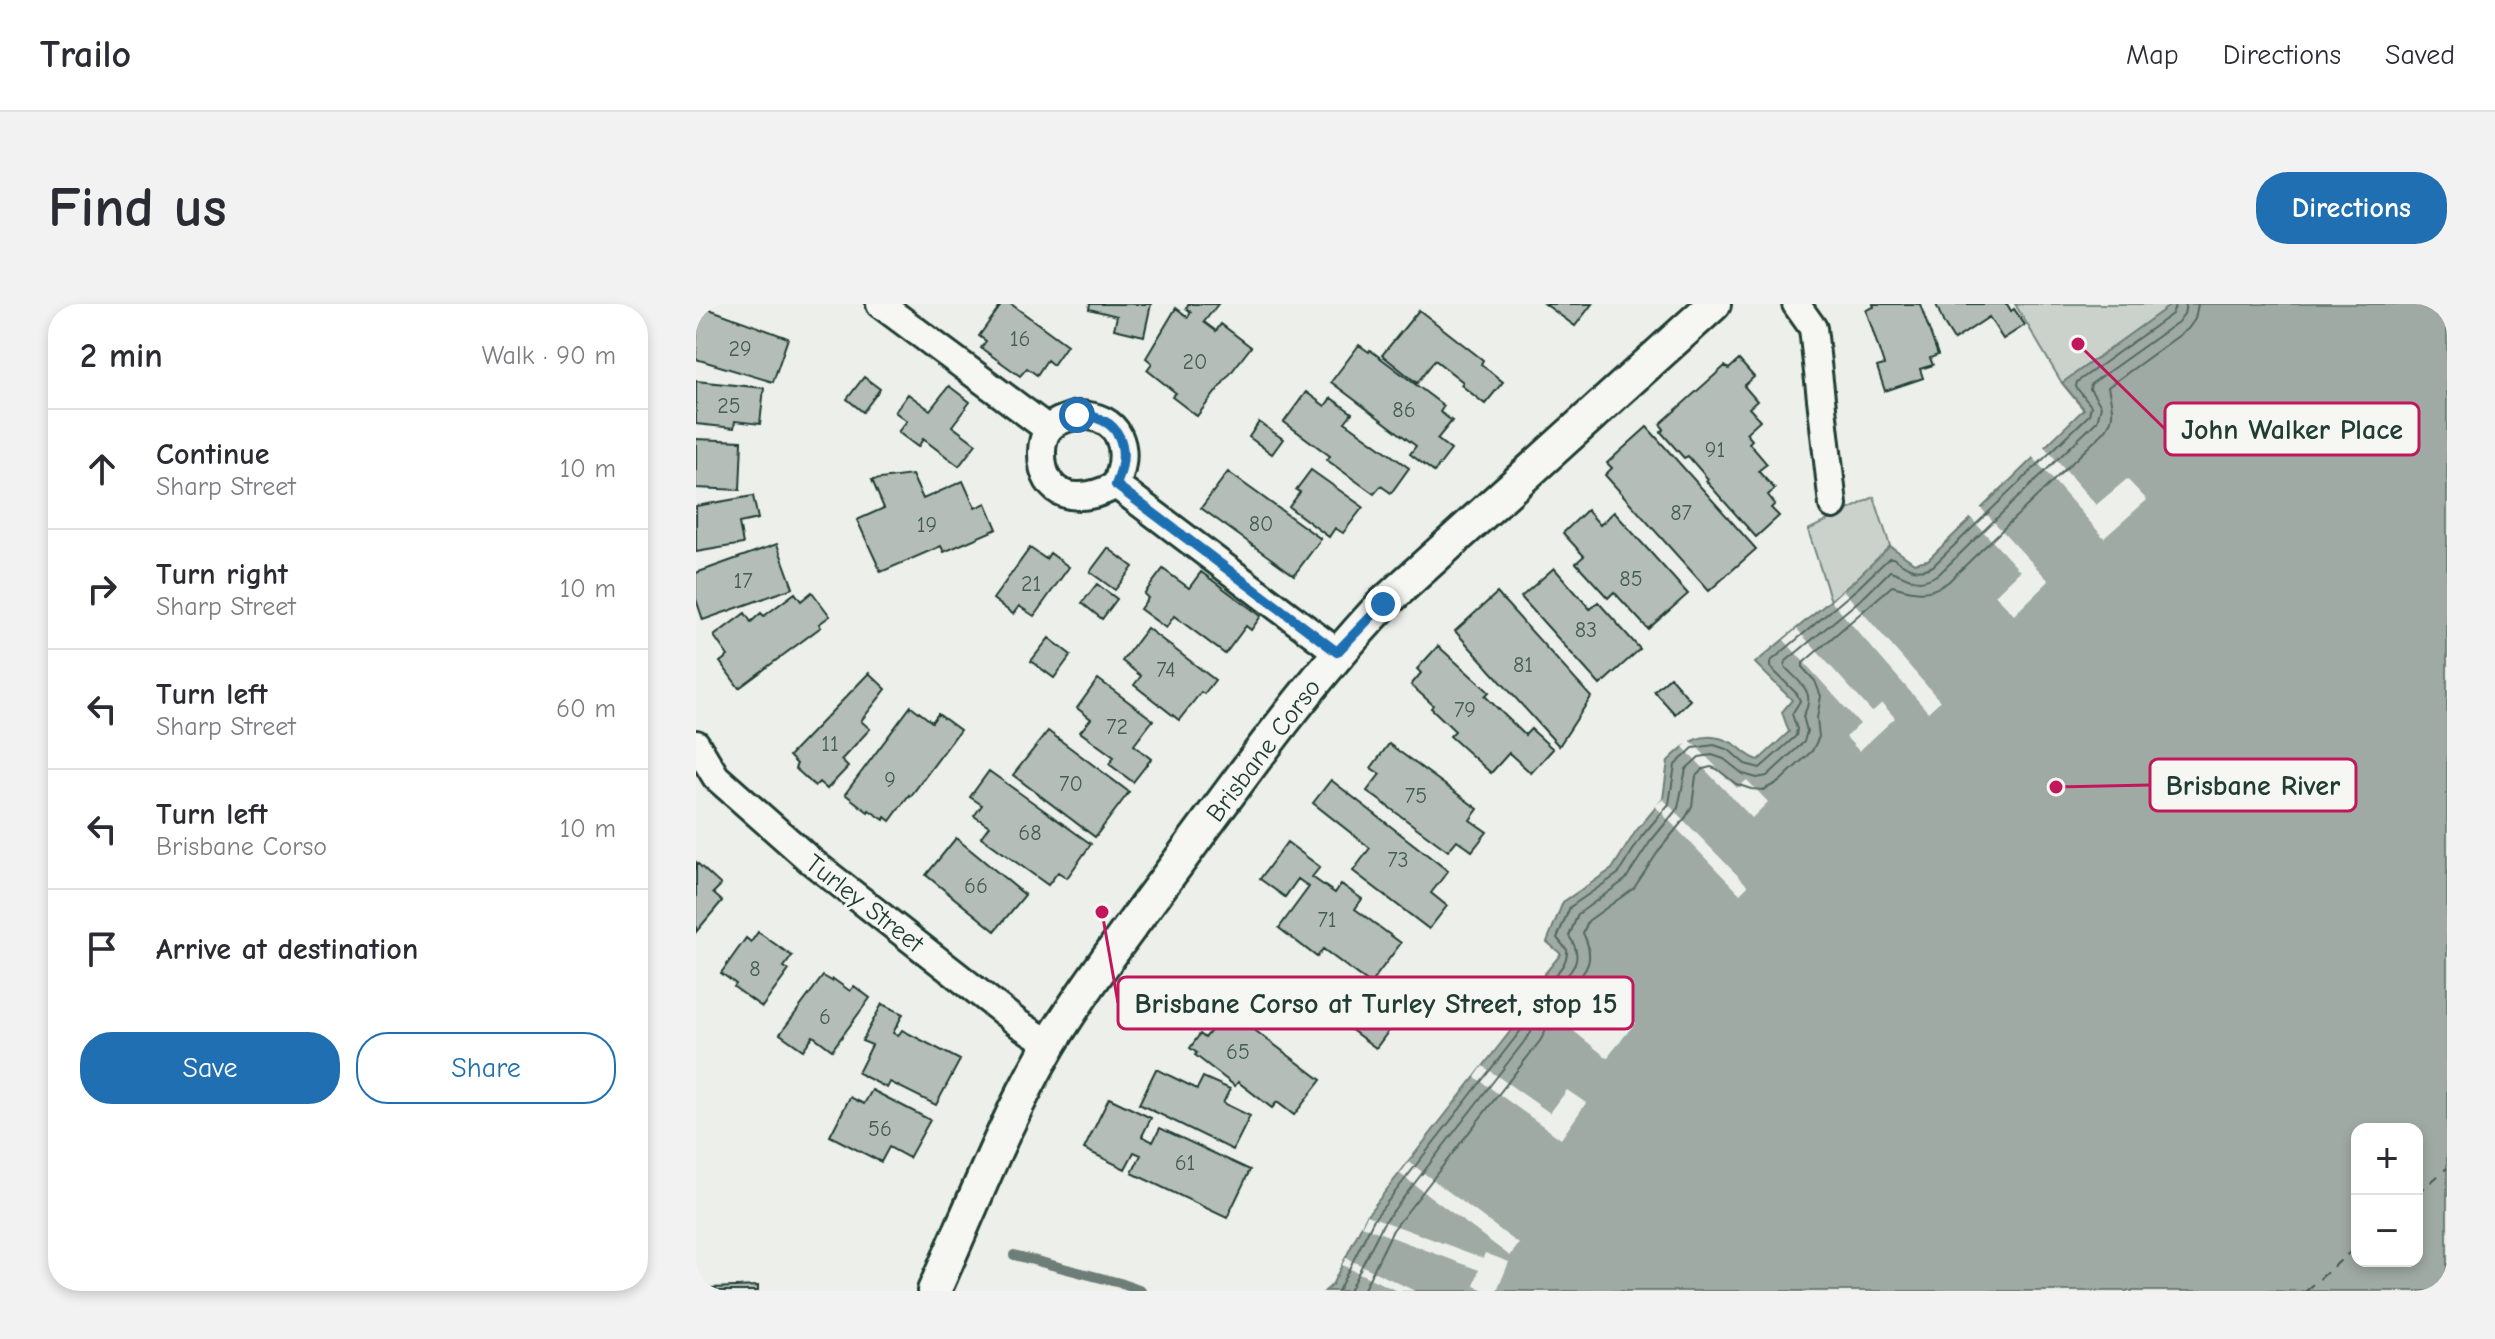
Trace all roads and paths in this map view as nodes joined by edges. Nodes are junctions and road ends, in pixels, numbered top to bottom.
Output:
1 (880, 304) edge
2 (1714, 304) edge
3 (1796, 304) edge
4 (1048, 429) junction
5 (1116, 485) junction
6 (1833, 505) dead end
7 (1337, 652) junction
8 (696, 744) edge
9 (1050, 1044) junction
10 (934, 1291) edge

1 - 4 street
2 - 7 street, Brisbane Corso
3 - 6 street
4 - 5 street
4 - 5 street
5 - 7 street
7 - 9 street, Brisbane Corso
8 - 9 street, Turley Street
9 - 10 street, Brisbane Corso

